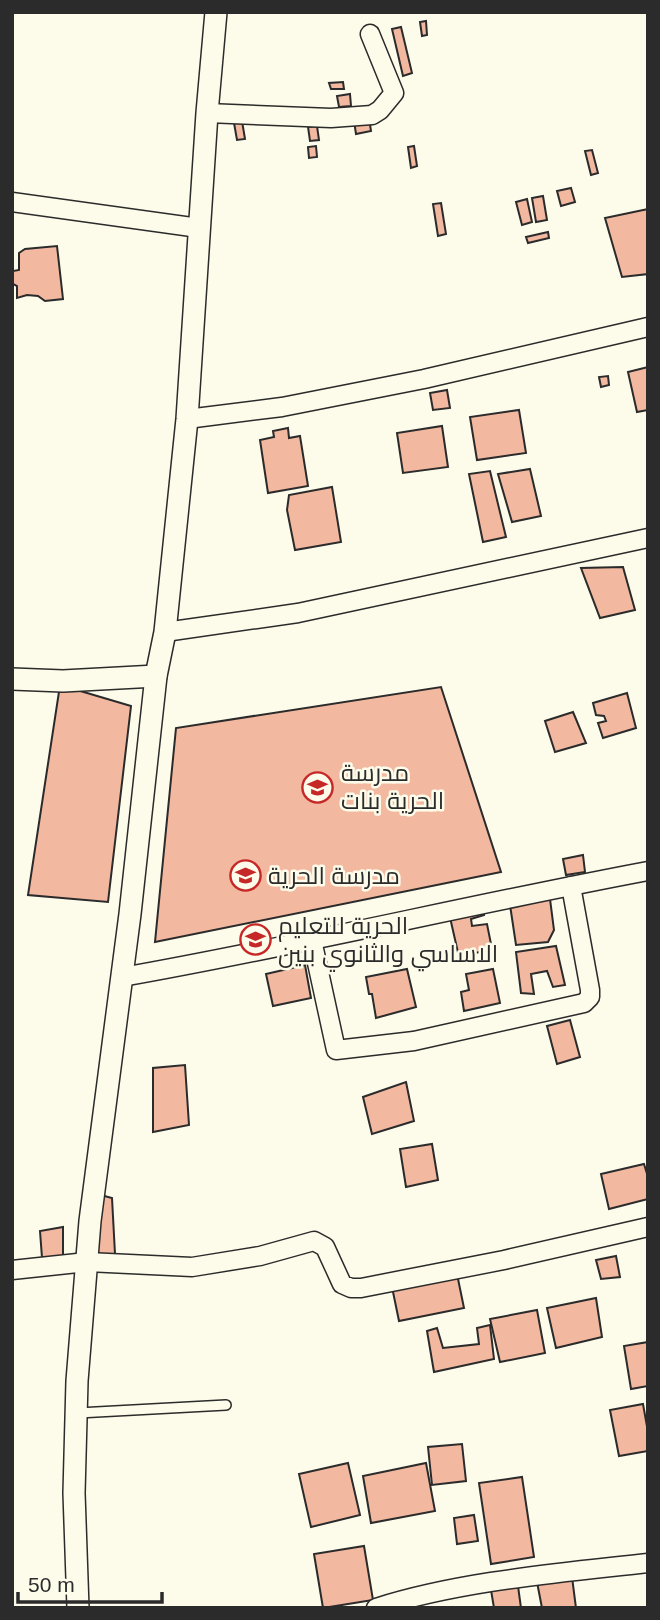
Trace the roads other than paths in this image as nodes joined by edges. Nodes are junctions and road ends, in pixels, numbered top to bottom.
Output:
1 (216, 12) edge
2 (370, 34) dead end
3 (207, 113) junction
4 (12, 202) edge
5 (199, 228) junction
6 (648, 327) edge
7 (187, 419) junction
8 (648, 538) edge
9 (165, 632) junction
10 (156, 676) junction
11 (12, 679) edge
12 (648, 871) edge
13 (571, 886) junction
14 (312, 940) junction
15 (122, 977) junction
16 (648, 1227) edge
17 (87, 1262) junction
18 (12, 1270) edge
19 (226, 1405) dead end
20 (76, 1413) junction
21 (648, 1563) edge
22 (78, 1608) edge
23 (376, 1608) edge

1 - 3 street
2 - 3 street
3 - 5 street
4 - 5 street
5 - 7 street
6 - 7 street
7 - 9 street
8 - 9 street
9 - 10 street
10 - 11 street
10 - 15 street
12 - 13 street
13 - 14 street
13 - 14 street
14 - 15 street
15 - 17 street
16 - 17 street
17 - 18 street
17 - 20 street
19 - 20 lane
20 - 22 street
21 - 23 street

